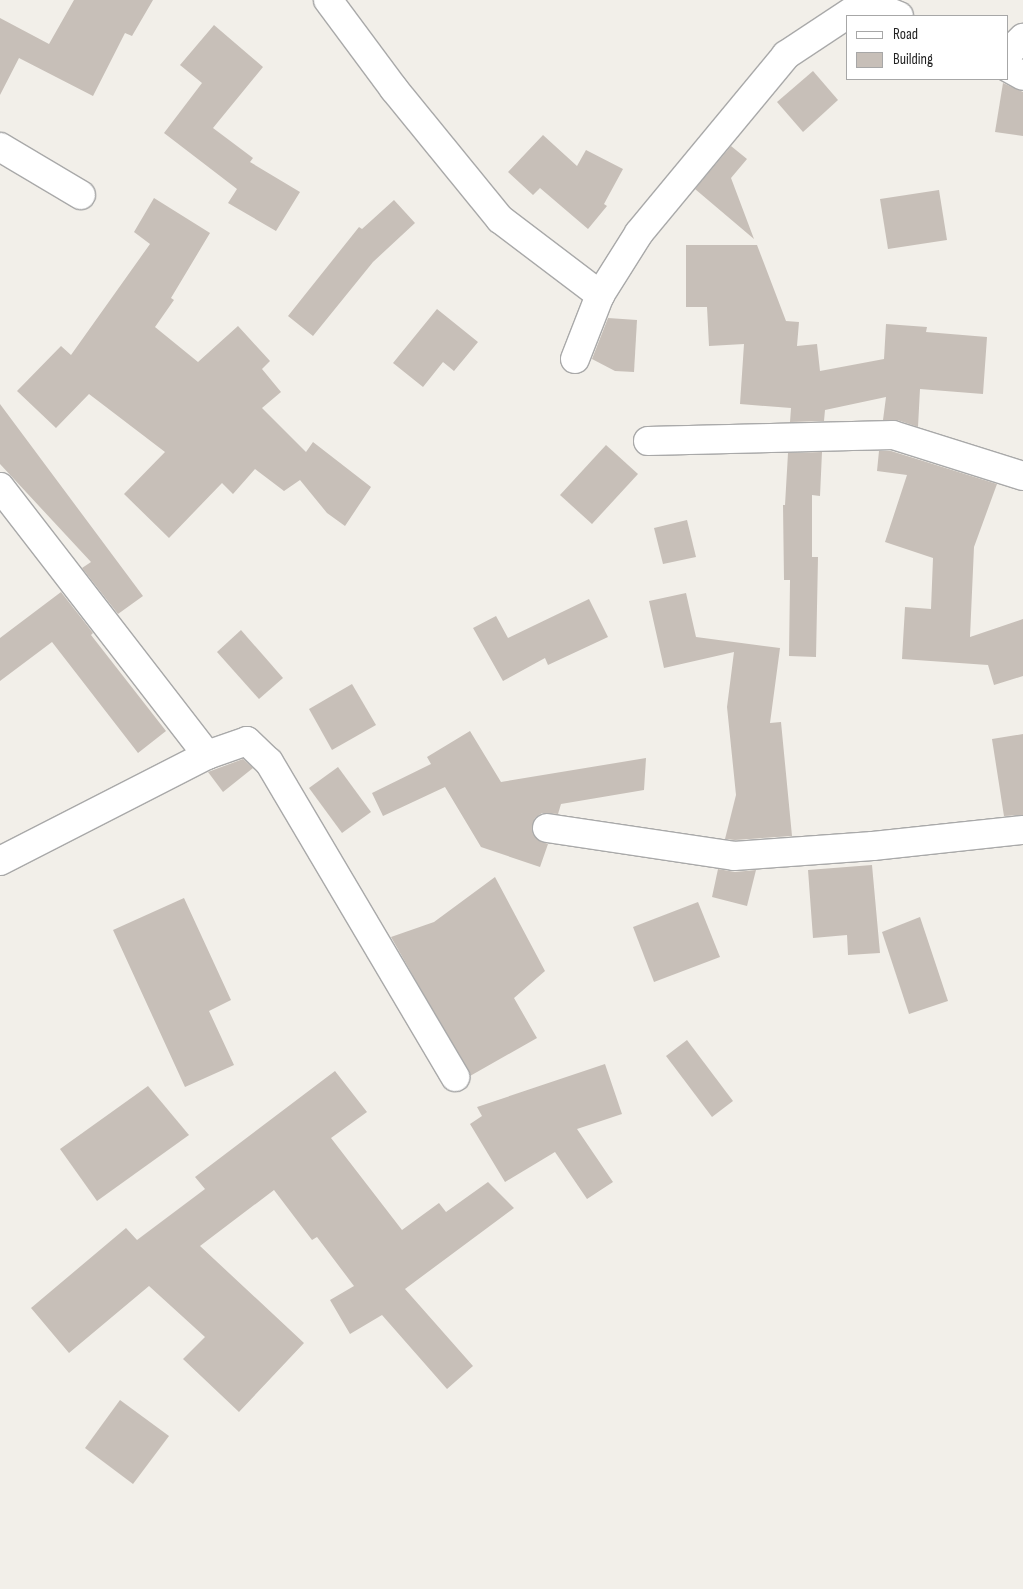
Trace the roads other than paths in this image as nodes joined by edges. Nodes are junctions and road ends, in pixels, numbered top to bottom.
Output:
1 (328, 0) edge
2 (863, 1) edge
3 (897, 15) edge
4 (1023, 38) edge
5 (1008, 53) edge
6 (1008, 68) edge
7 (1023, 76) edge
8 (0, 147) edge
9 (80, 195) dead end
10 (600, 295) junction
11 (574, 359) dead end
12 (648, 441) dead end
13 (1023, 476) edge
14 (0, 487) edge
15 (207, 755) junction
16 (547, 828) dead end
17 (1023, 830) edge
18 (0, 861) edge
19 (455, 1077) dead end

1 - 10 street
2 - 3 street
2 - 10 street
4 - 5 street
6 - 7 street
8 - 9 street
10 - 11 street
12 - 13 street
14 - 15 street
15 - 18 street
15 - 19 street
16 - 17 street

